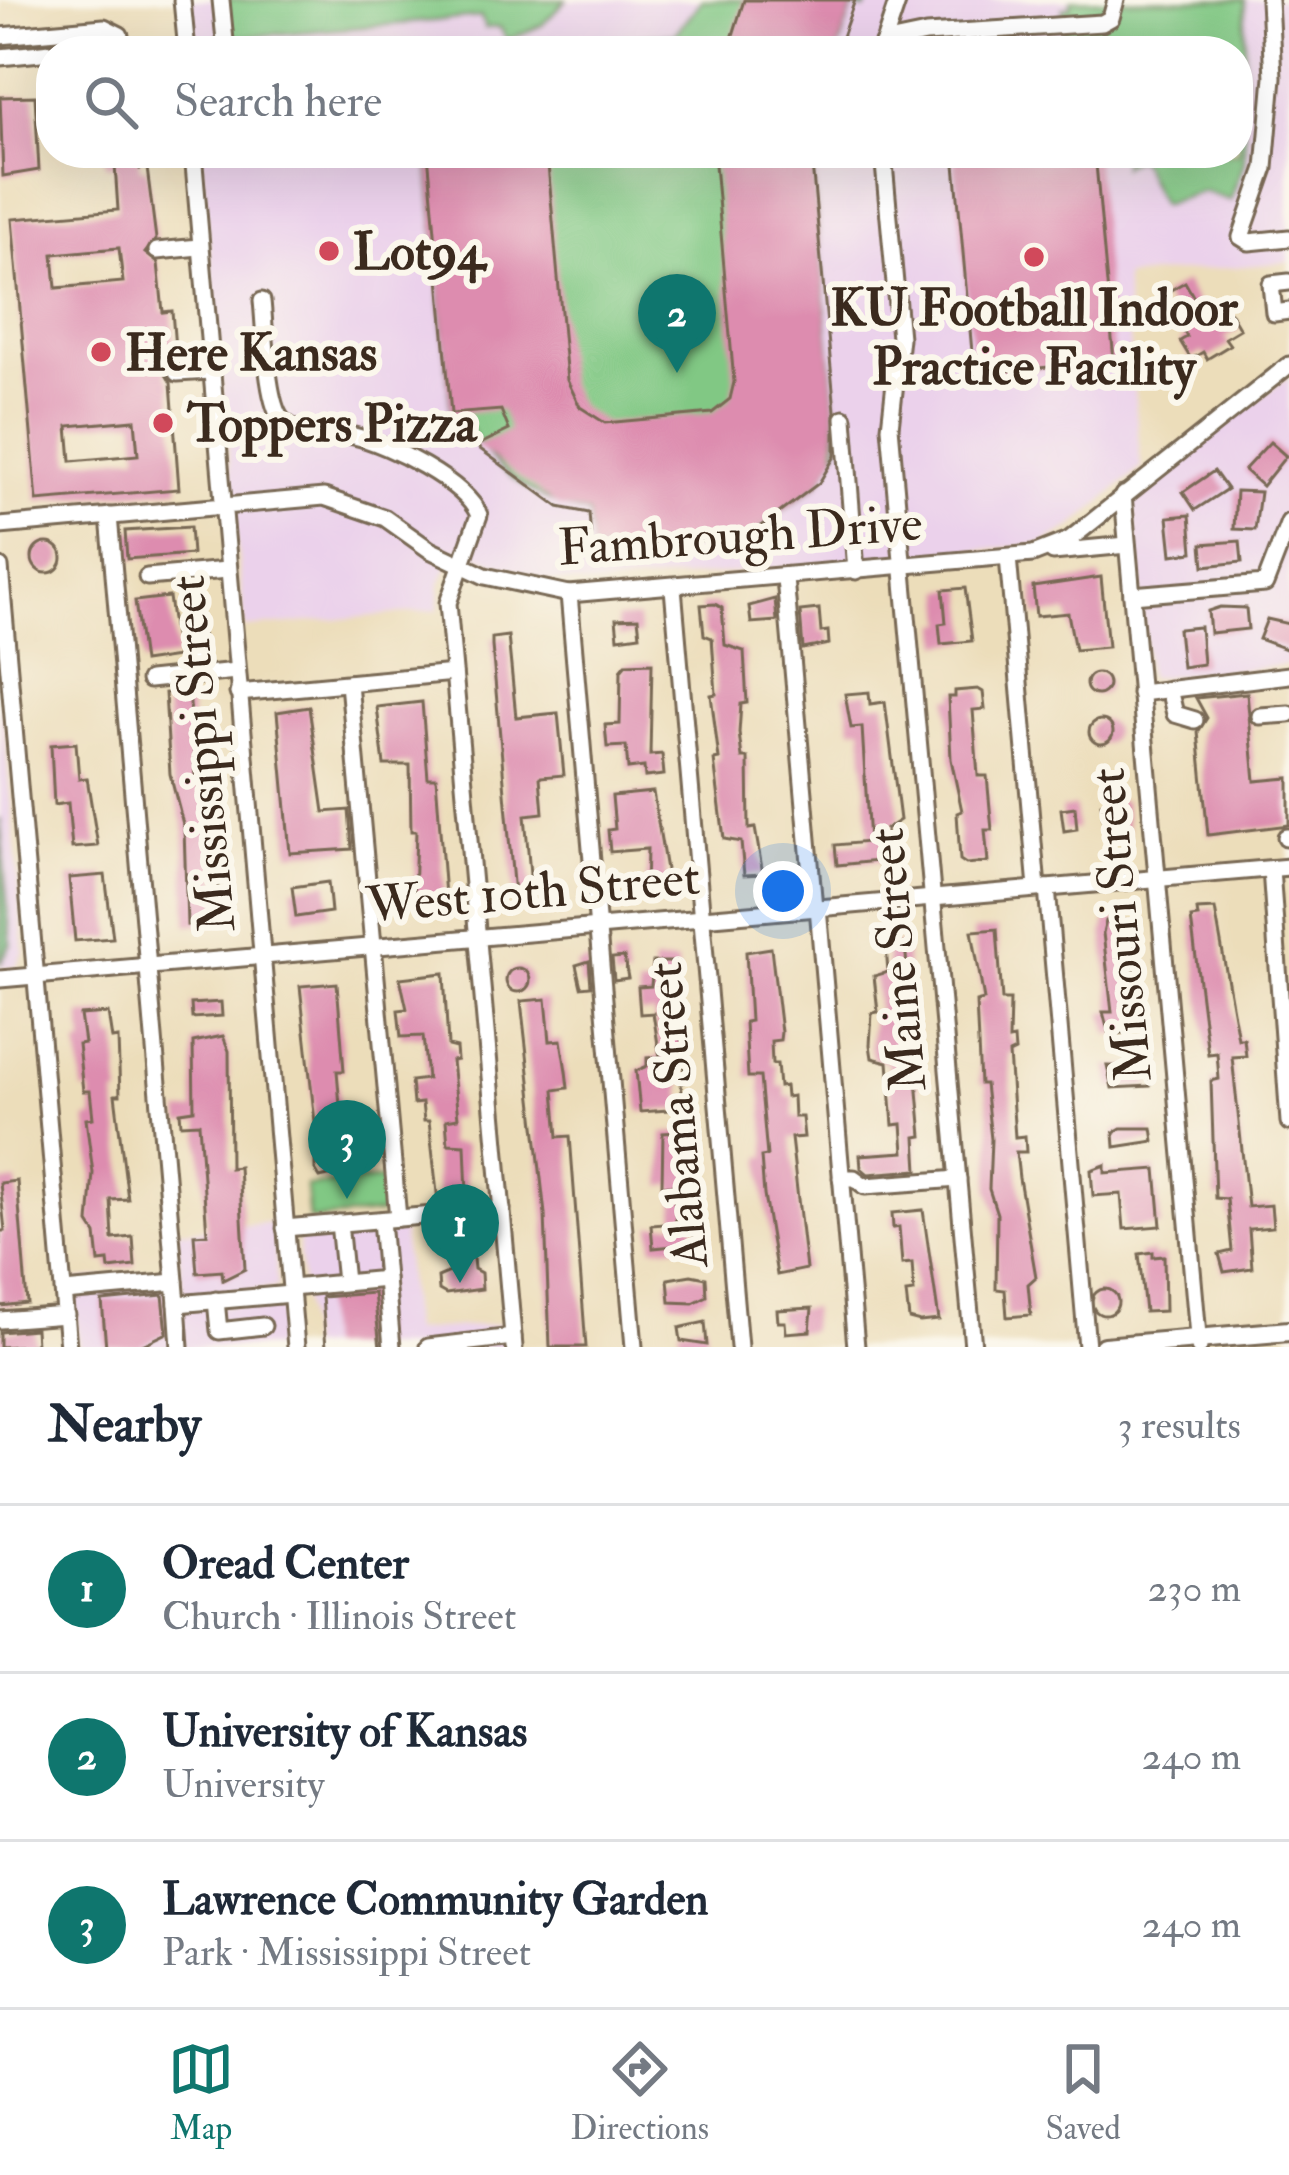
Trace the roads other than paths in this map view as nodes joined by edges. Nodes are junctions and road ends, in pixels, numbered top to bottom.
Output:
1 (182, 0) edge
2 (221, 0) edge
3 (898, 0) edge
4 (1116, 0) edge
5 (1269, 0) edge
6 (0, 36) edge
7 (119, 36) edge
8 (186, 36) edge
9 (225, 36) edge
10 (886, 36) edge
11 (919, 36) edge
12 (36, 53) edge
13 (0, 57) edge
14 (194, 168) edge
15 (885, 168) edge
16 (1289, 238) edge
17 (199, 248) junction
18 (158, 251) dead end
19 (1289, 282) edge
20 (262, 301) dead end
21 (1289, 311) edge
22 (1289, 365) edge
23 (209, 371) junction
24 (178, 374) dead end
25 (844, 418) dead end
26 (1123, 495) junction
27 (221, 505) junction
28 (109, 516) junction
29 (1289, 522) edge
30 (0, 526) edge
31 (1127, 545) junction
32 (1033, 554) junction
33 (1008, 557) junction
34 (461, 566) junction
35 (903, 566) junction
36 (0, 567) edge
37 (227, 570) junction
38 (856, 571) junction
39 (148, 577) dead end
40 (785, 578) junction
41 (673, 588) junction
42 (569, 594) junction
43 (1132, 595) junction
44 (191, 605) dead end
45 (236, 670) junction
46 (454, 673) junction
47 (197, 675) junction
48 (1289, 675) edge
49 (149, 680) dead end
50 (349, 683) junction
51 (1169, 689) junction
52 (238, 693) junction
53 (1140, 693) junction
54 (1289, 715) edge
55 (1260, 716) dead end
56 (1195, 720) dead end
57 (1289, 867) edge
58 (1271, 869) junction
59 (1156, 878) junction
60 (1042, 888) junction
61 (932, 898) junction
62 (816, 908) junction
63 (701, 917) junction
64 (597, 926) junction
65 (478, 937) junction
66 (373, 946) junction
67 (261, 956) junction
68 (149, 966) junction
69 (37, 976) junction
70 (0, 980) edge
71 (1289, 1122) edge
72 (841, 1178) junction
73 (958, 1178) junction
74 (502, 1209) junction
75 (389, 1219) junction
76 (339, 1223) junction
77 (285, 1228) junction
78 (386, 1279) junction
79 (175, 1282) junction
80 (345, 1282) junction
81 (291, 1291) junction
82 (64, 1292) junction
83 (216, 1300) junction
84 (177, 1304) junction
85 (66, 1315) junction
86 (0, 1320) edge
87 (263, 1327) dead end
88 (1289, 1331) edge
89 (218, 1339) edge
90 (514, 1342) edge
91 (1198, 1343) edge
92 (68, 1347) edge
93 (180, 1347) edge
94 (296, 1347) edge
95 (392, 1347) edge
96 (428, 1347) edge
97 (634, 1347) edge
98 (739, 1347) edge
99 (856, 1347) edge
100 (973, 1347) edge
101 (1087, 1347) edge
102 (1104, 1347) edge

1 - 8 street
2 - 9 street
3 - 10 street
4 - 11 street
5 - 16 street
6 - 7 street
12 - 13 street
14 - 17 street, Mississippi Street
15 - 35 street, Maine Street
17 - 18 street
17 - 23 street, Mississippi Street
19 - 21 street
20 - 34 street
22 - 26 street, Fambrough Drive
23 - 24 street
23 - 27 street, Mississippi Street
25 - 38 street
26 - 31 street, Missouri Street
26 - 32 street, Fambrough Drive
27 - 28 street, Fambrough Drive
27 - 34 street, Fambrough Drive
27 - 37 street, Mississippi Street
28 - 30 street, Fambrough Drive
28 - 68 street
29 - 43 street
31 - 32 street
31 - 43 street, Missouri Street
32 - 33 street, Fambrough Drive
33 - 35 street, Fambrough Drive
33 - 60 street
34 - 42 street, Fambrough Drive
34 - 46 street
35 - 38 street, Fambrough Drive
35 - 61 street, Maine Street
36 - 69 street
37 - 39 street
37 - 45 street, Mississippi Street
38 - 40 street, Fambrough Drive
40 - 41 street, Fambrough Drive
40 - 62 street
41 - 42 street, Fambrough Drive
41 - 63 street, Alabama Street
42 - 64 street
43 - 53 street, Missouri Street
44 - 47 street
45 - 47 street
45 - 52 street, Mississippi Street
46 - 50 street
46 - 65 street
47 - 49 street
48 - 51 street
50 - 52 street
50 - 66 street
51 - 53 street
51 - 56 street
52 - 67 street, Mississippi Street
53 - 59 street, Missouri Street
54 - 55 street
57 - 58 street, West 10th Street
58 - 59 street, West 10th Street
58 - 71 street
59 - 60 street, West 10th Street
59 - 91 street, Missouri Street
60 - 61 street, West 10th Street
60 - 101 street
61 - 62 street, West 10th Street
61 - 73 street, Maine Street
62 - 63 street, West 10th Street
62 - 72 street
63 - 64 street, West 10th Street
63 - 98 street, Alabama Street
64 - 65 street, West 10th Street
64 - 97 street
65 - 66 street, West 10th Street
65 - 74 street
66 - 67 street, West 10th Street
66 - 75 street
67 - 68 street, West 10th Street
67 - 77 street, Mississippi Street
68 - 69 street, West 10th Street
68 - 79 street
69 - 70 street, West 10th Street
69 - 82 street
72 - 73 street
72 - 99 street
73 - 100 street, Maine Street
74 - 75 street
74 - 90 street
75 - 76 street
75 - 78 street
76 - 77 street
76 - 80 street
77 - 81 street, Mississippi Street
78 - 80 street
78 - 95 street
79 - 82 street
79 - 84 street
80 - 81 street
81 - 83 street
81 - 94 street, Mississippi Street
82 - 85 street
83 - 84 street
83 - 89 street
84 - 93 street
85 - 86 street
85 - 92 street
87 - 89 street
88 - 91 main road
90 - 96 street
91 - 102 main road

